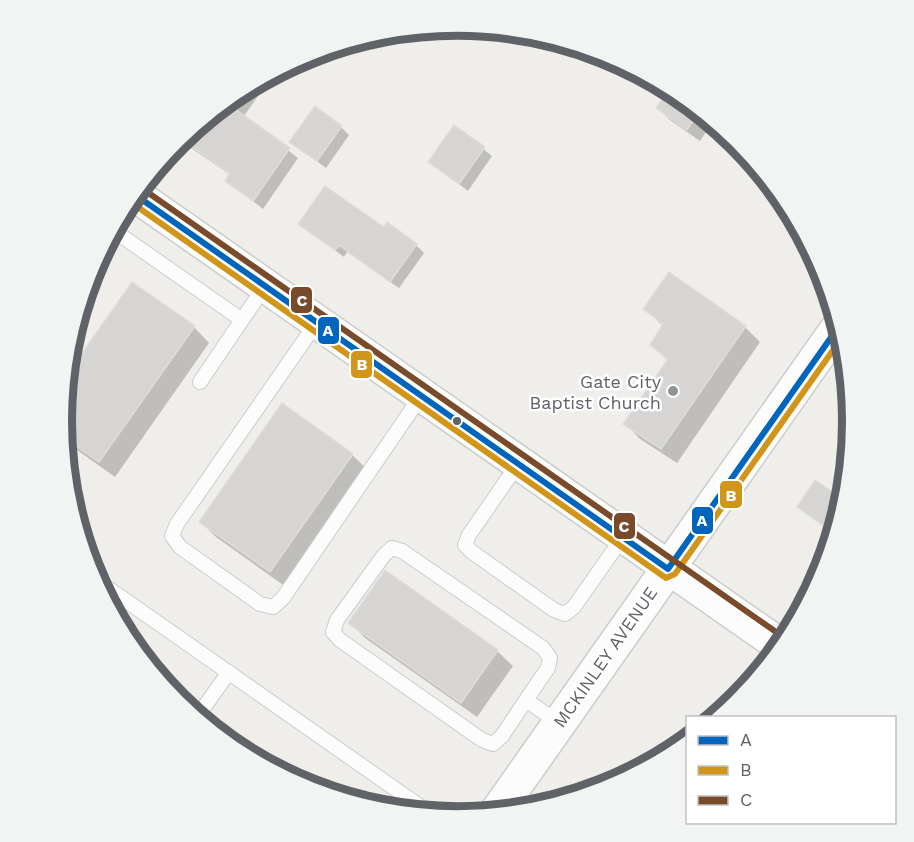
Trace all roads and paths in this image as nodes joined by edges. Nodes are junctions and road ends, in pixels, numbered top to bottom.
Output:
1 (142, 200) edge
2 (120, 235) edge
3 (265, 286) junction
4 (243, 320) junction
5 (317, 322) junction
6 (832, 335) edge
7 (200, 382) dead end
8 (421, 396) junction
9 (518, 464) junction
10 (623, 537) junction
11 (668, 569) junction
12 (112, 591) edge
13 (773, 640) edge
14 (229, 672) junction
15 (526, 700) junction
16 (202, 709) edge
17 (559, 723) junction
18 (503, 803) edge
19 (416, 804) edge

1 - 3 street
2 - 4 lane
3 - 4 lane
3 - 5 street
4 - 7 lane
5 - 8 street
5 - 8 lane
6 - 11 street, MCKINLEY AVENUE
8 - 9 street
9 - 10 street
9 - 10 lane
10 - 11 street
11 - 13 street
11 - 17 street, MCKINLEY AVENUE
12 - 14 lane
14 - 16 lane
14 - 19 lane
15 - 15 lane
15 - 17 lane
17 - 18 street, MCKINLEY AVENUE

